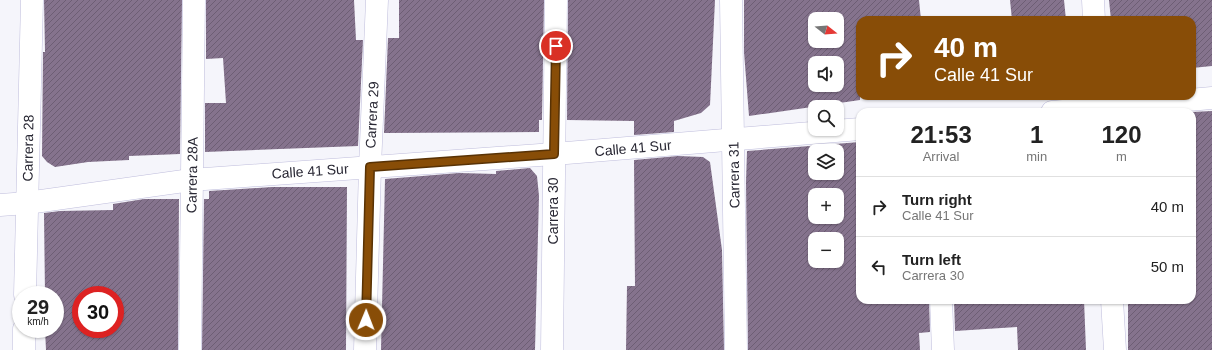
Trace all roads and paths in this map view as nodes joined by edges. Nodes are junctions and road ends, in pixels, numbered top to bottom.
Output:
1 (32, 0) edge
2 (194, 0) edge
3 (377, 0) edge
4 (556, 0) edge
5 (731, 0) edge
6 (1093, 0) edge
7 (1094, 16) edge
8 (1212, 98) edge
9 (1196, 99) edge
10 (1180, 100) edge
11 (1100, 105) edge
12 (1079, 108) edge
13 (856, 129) edge
14 (733, 140) junction
15 (554, 154) junction
16 (370, 167) junction
17 (191, 180) junction
18 (27, 203) junction
19 (0, 205) edge
20 (25, 286) edge
21 (941, 304) edge
22 (1112, 304) edge
23 (24, 338) edge
24 (24, 350) edge
25 (190, 350) edge
26 (365, 350) edge
27 (552, 350) edge
28 (736, 350) edge
29 (943, 350) edge
30 (1115, 350) edge

1 - 18 street, Carrera 28
2 - 17 street, Carrera 28A
3 - 16 street, Carrera 29
4 - 15 street, Carrera 30
5 - 14 street, Carrera 31
6 - 7 street
8 - 9 street
10 - 11 street
11 - 12 street
13 - 14 street, Calle 41 Sur
14 - 15 street, Calle 41 Sur
14 - 28 street, Carrera 31
15 - 16 street, Calle 41 Sur
15 - 27 street, Carrera 30
16 - 17 street, Calle 41 Sur
16 - 26 street, Carrera 29
17 - 18 street, Calle 41 Sur
17 - 25 street, Carrera 28A
18 - 19 street, Calle 41 Sur
18 - 20 street, Carrera 28
21 - 29 street
22 - 30 street
23 - 24 street

